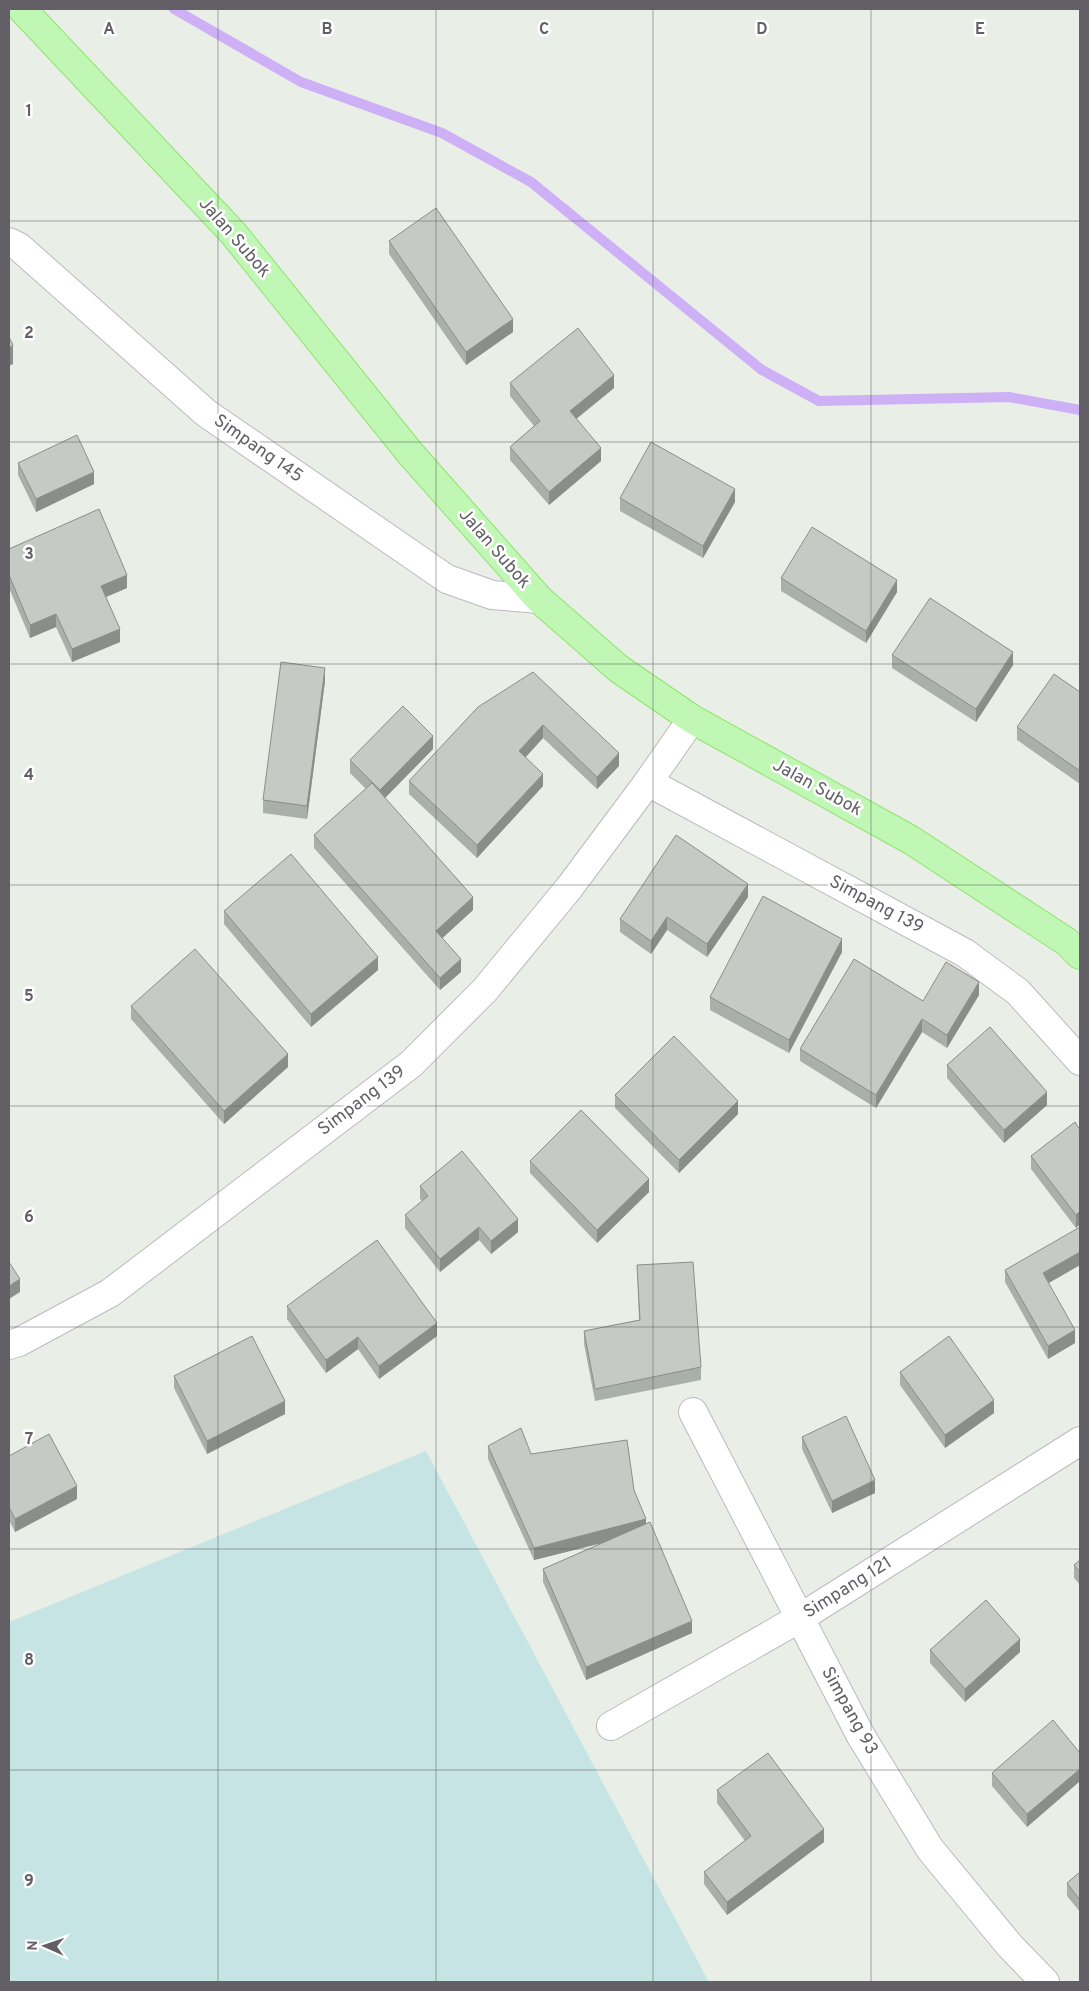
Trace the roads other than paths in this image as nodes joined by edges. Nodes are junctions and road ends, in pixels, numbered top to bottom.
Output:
1 (22, 9) edge
2 (9, 242) edge
3 (539, 599) junction
4 (692, 719) junction
5 (648, 782) junction
6 (1080, 955) edge
7 (1080, 1061) edge
8 (9, 1345) edge
9 (693, 1412) dead end
10 (1080, 1441) edge
11 (800, 1618) junction
12 (611, 1726) dead end
13 (1045, 1982) edge

1 - 3 main road, Jalan Subok
2 - 3 street, Simpang 145
3 - 4 main road, Jalan Subok
4 - 5 street, Simpang 139
4 - 6 main road, Jalan Subok
5 - 7 street, Simpang 139
5 - 8 street, Simpang 139
9 - 11 street, Simpang 93
10 - 11 street, Simpang 121
11 - 12 street, Simpang 121
11 - 13 street, Simpang 93

